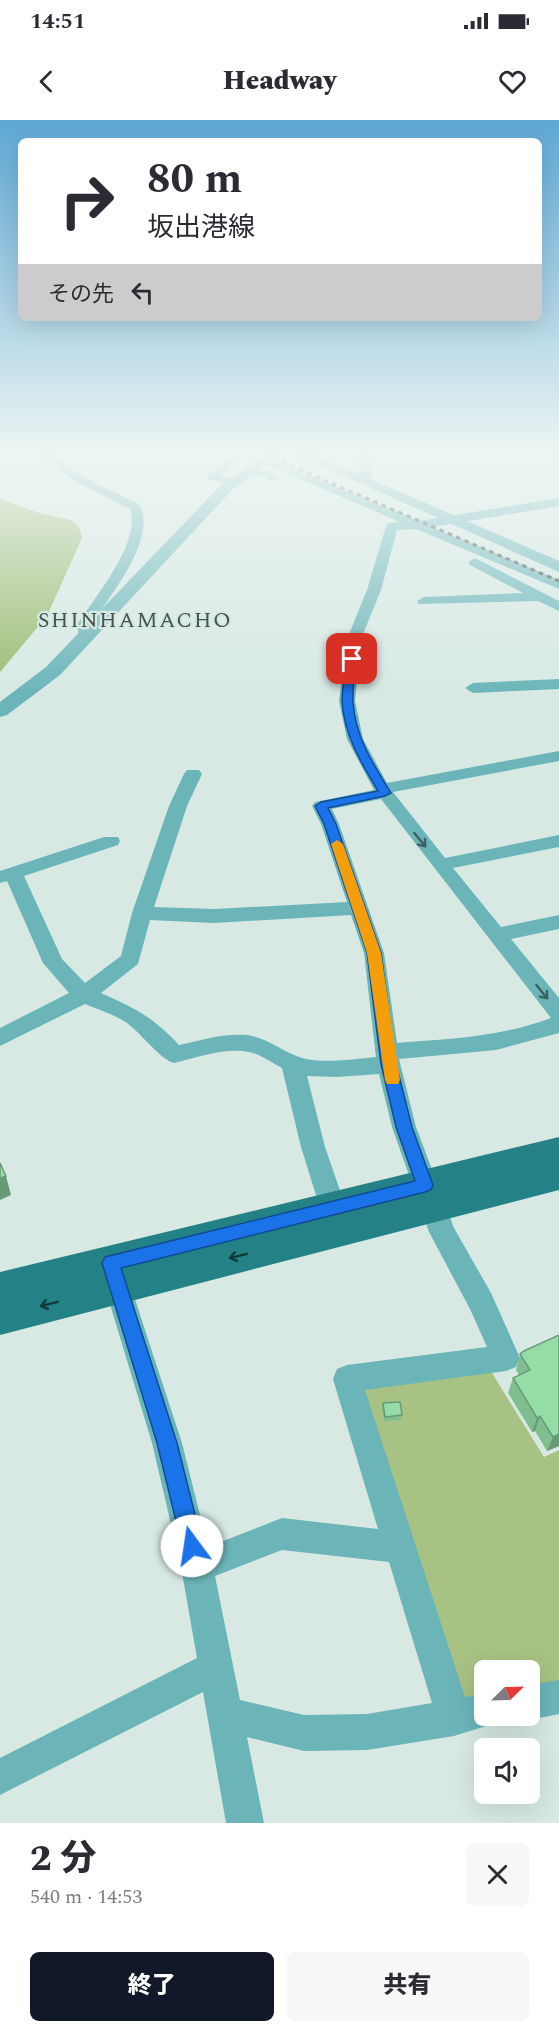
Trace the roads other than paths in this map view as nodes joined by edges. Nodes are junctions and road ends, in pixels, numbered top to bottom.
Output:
1 (136, 534) edge
2 (184, 534) edge
3 (390, 534) edge
4 (430, 534) edge
5 (436, 534) edge
6 (484, 534) edge
7 (559, 567) edge
8 (559, 585) edge
9 (541, 597) junction
10 (424, 601) dead end
11 (559, 607) edge
12 (88, 634) junction
13 (559, 684) edge
14 (473, 688) dead end
15 (0, 711) edge
16 (559, 756) edge
17 (193, 774) dead end
18 (383, 791) junction
19 (111, 841) dead end
20 (559, 841) edge
21 (441, 865) junction
22 (6, 875) edge
23 (358, 908) junction
24 (142, 913) junction
25 (559, 922) edge
26 (496, 936) junction
27 (84, 995) junction
28 (559, 1013) edge
29 (559, 1024) edge
30 (0, 1038) edge
31 (387, 1058) junction
32 (292, 1063) junction
33 (559, 1152) edge
34 (559, 1175) edge
35 (429, 1196) junction
36 (333, 1208) junction
37 (114, 1275) junction
38 (0, 1290) edge
39 (0, 1316) edge
40 (400, 1547) junction
41 (197, 1567) junction
42 (217, 1666) junction
43 (559, 1697) edge
44 (540, 1700) edge
45 (226, 1715) junction
46 (469, 1715) edge
47 (0, 1778) edge
48 (245, 1823) edge

1 - 12 street
2 - 12 street
3 - 18 street
4 - 9 street
5 - 8 street
6 - 7 street
9 - 10 street
9 - 11 street
12 - 15 street
13 - 14 street
16 - 18 street
17 - 24 street
18 -> 21 street
18 - 23 street
19 - 22 street
20 - 21 street
21 - 26 street
22 - 27 street
23 - 24 street
23 - 31 street
24 - 27 street
25 - 26 street
26 -> 28 street
27 - 30 street
27 - 32 street
29 - 31 street
31 - 32 street
31 - 35 street
32 - 36 street
33 - 35 main road
34 - 35 main road
35 - 36 main road
35 -> 37 main road
35 - 40 street
36 - 37 main road
37 - 38 main road
37 -> 39 main road
37 - 41 street
40 - 41 street
40 - 46 street
41 - 42 street
42 - 45 street
42 - 47 street
43 - 44 street
45 - 46 street
45 - 48 street

